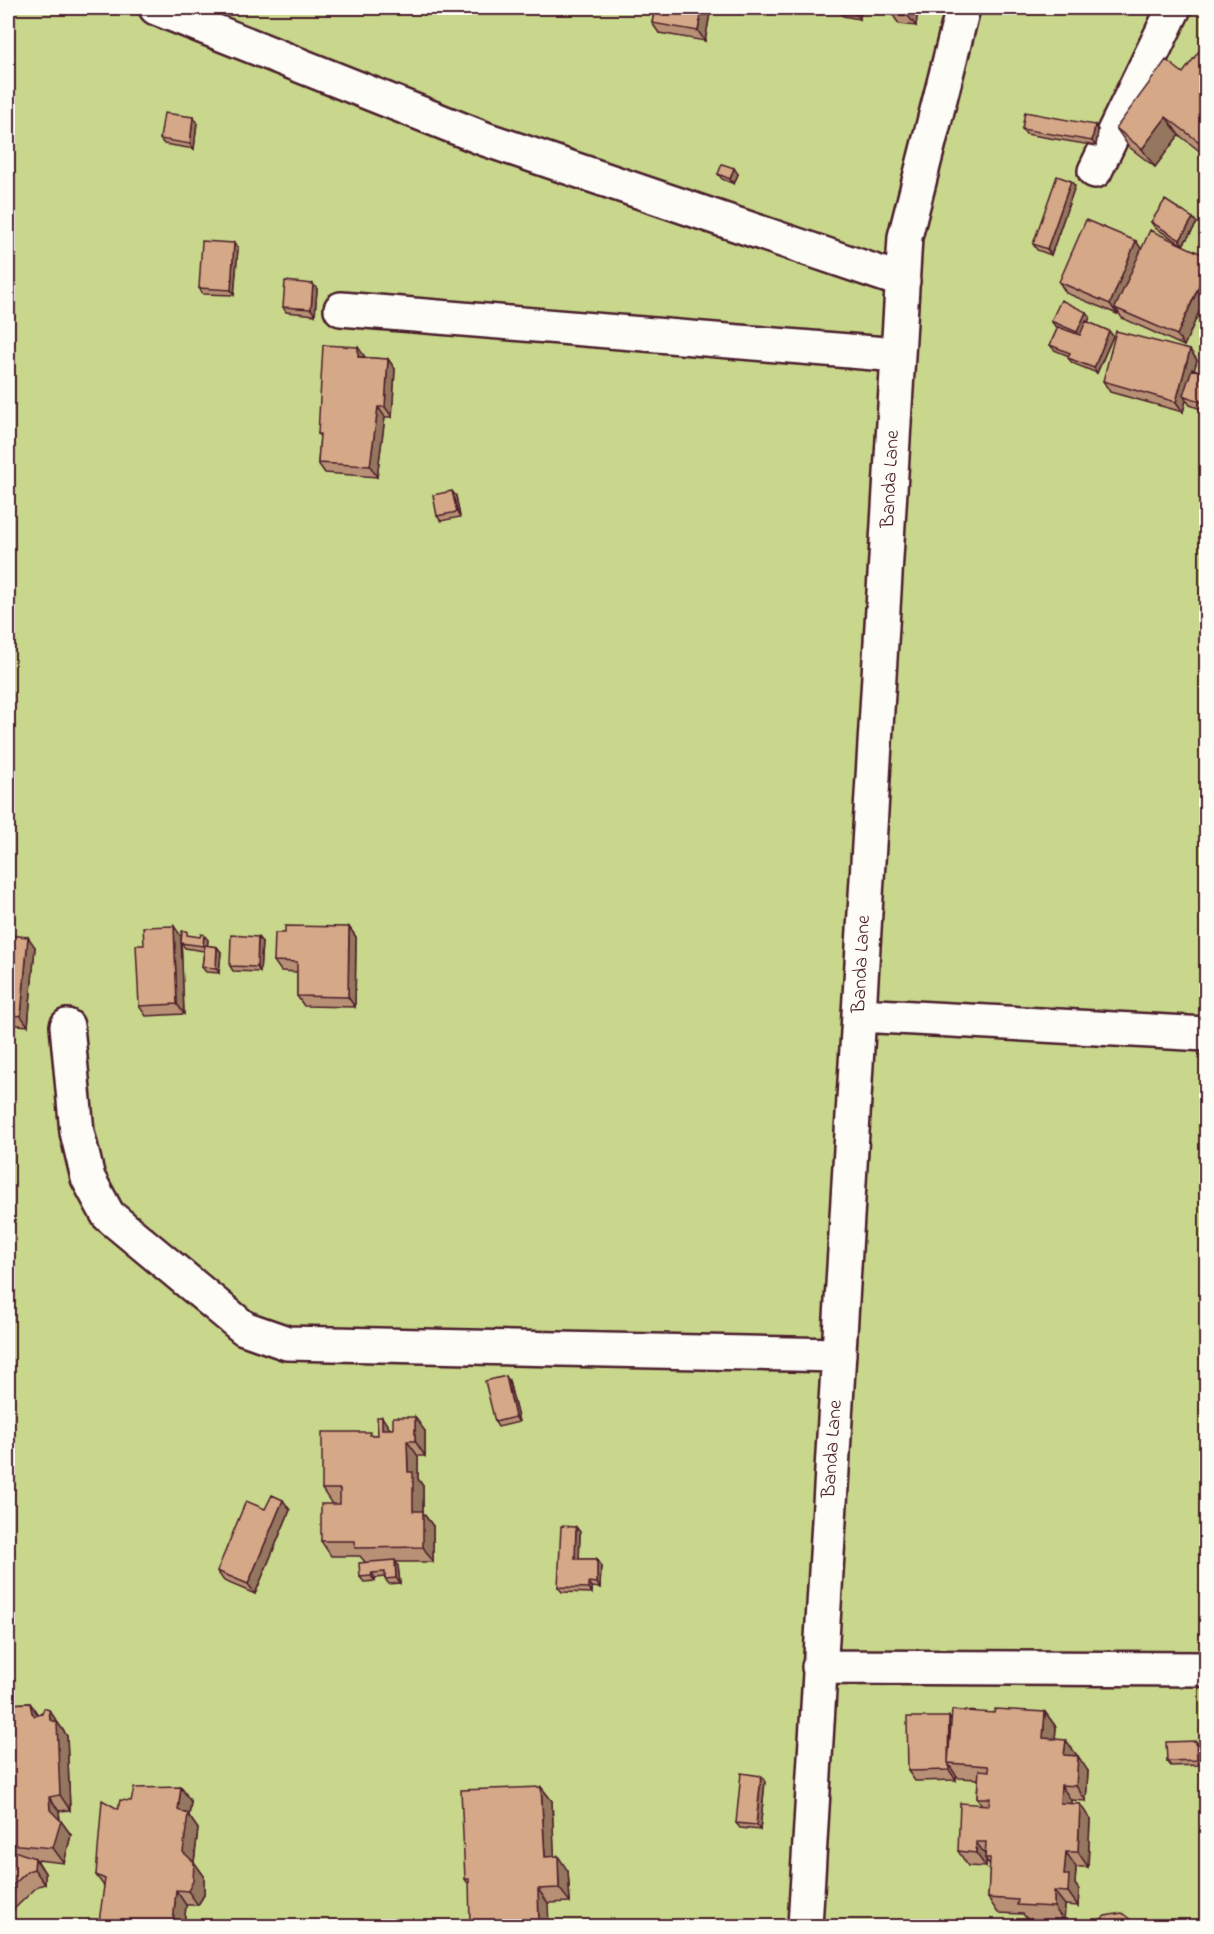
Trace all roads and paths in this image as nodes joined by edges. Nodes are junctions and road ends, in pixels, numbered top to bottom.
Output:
1 (156, 8) edge
2 (963, 8) edge
3 (1174, 8) edge
4 (1095, 171) dead end
5 (903, 281) junction
6 (341, 309) dead end
7 (898, 355) junction
8 (859, 1015) junction
9 (67, 1026) dead end
10 (1206, 1034) edge
11 (839, 1355) junction
12 (819, 1667) junction
13 (1206, 1669) edge
14 (805, 1926) edge

1 - 5 street
2 - 5 street, Banda Lane
3 - 4 street
5 - 7 street, Banda Lane
6 - 7 street
7 - 8 street, Banda Lane
8 - 10 street
8 - 11 street, Banda Lane
9 - 11 street
11 - 12 street, Banda Lane
12 - 13 street
12 - 14 street, Banda Lane

